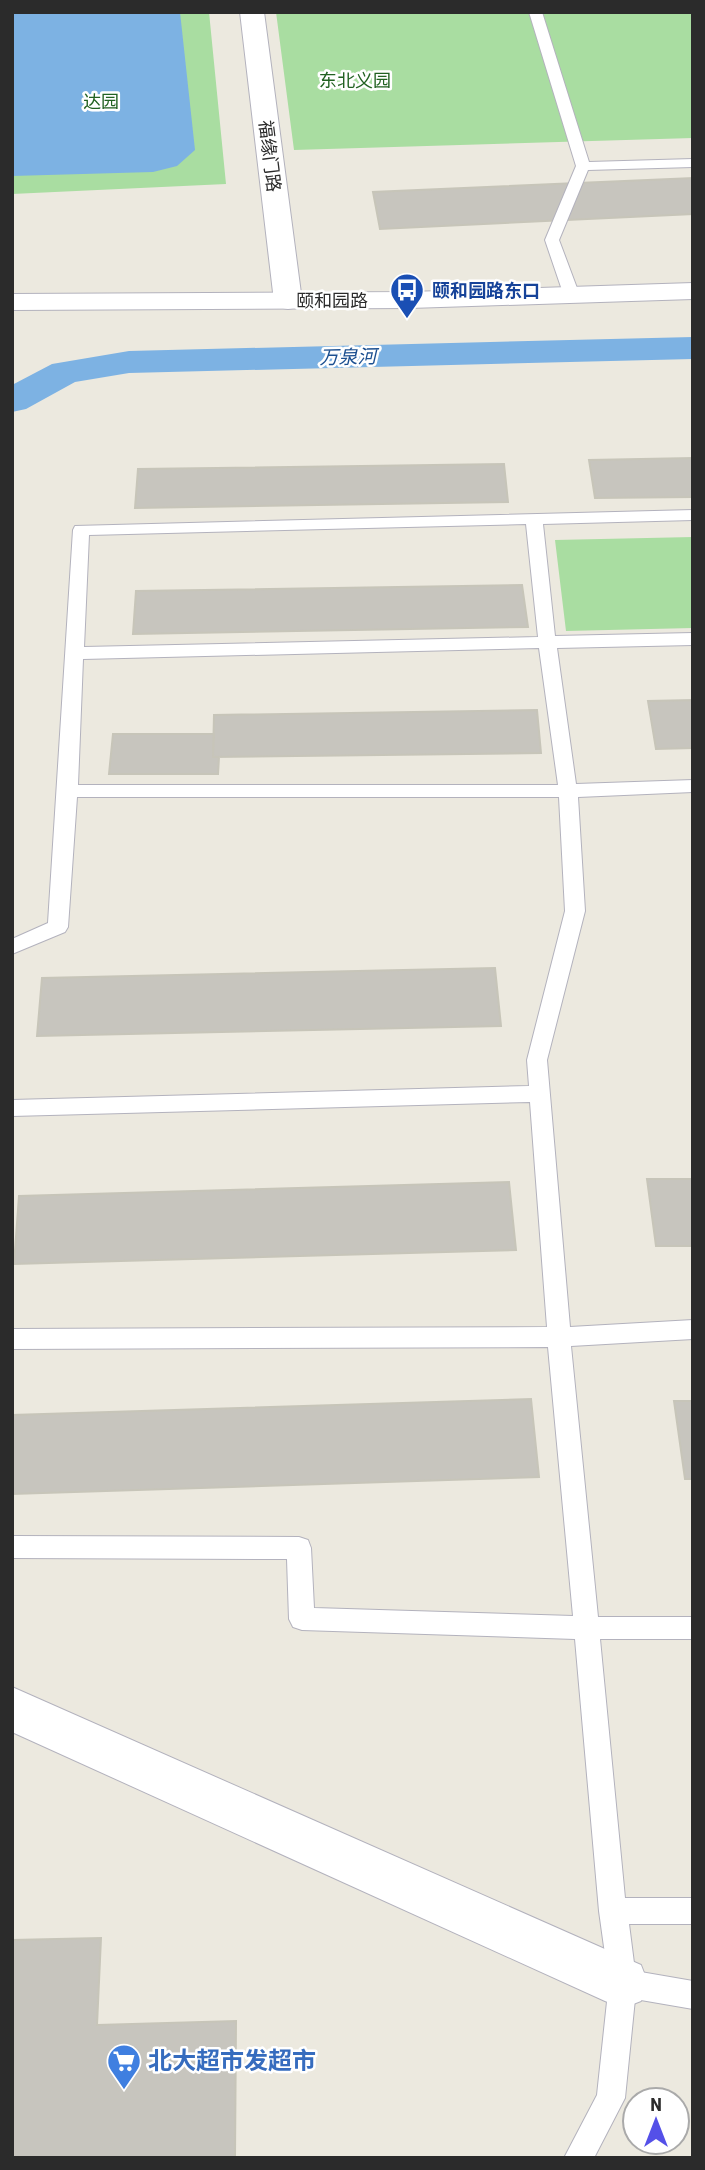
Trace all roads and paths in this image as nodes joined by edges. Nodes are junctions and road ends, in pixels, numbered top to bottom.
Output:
1 (252, 12) edge
2 (535, 12) edge
3 (693, 163) edge
4 (583, 166) junction
5 (693, 291) edge
6 (572, 296) junction
7 (288, 300) junction
8 (12, 302) edge
9 (693, 515) edge
10 (534, 519) junction
11 (693, 639) edge
12 (547, 643) junction
13 (74, 653) junction
14 (693, 786) edge
15 (68, 791) junction
16 (568, 791) junction
17 (12, 947) edge
18 (540, 1094) junction
19 (12, 1108) edge
20 (693, 1329) edge
21 (559, 1337) junction
22 (12, 1339) edge
23 (12, 1547) edge
24 (587, 1628) junction
25 (693, 1628) edge
26 (12, 1709) edge
27 (613, 1911) junction
28 (693, 1911) edge
29 (623, 1983) junction
30 (693, 1995) edge
31 (578, 2158) edge

1 - 7 street, 福缘门路
2 - 4 lane
3 - 4 lane
4 - 6 lane
5 - 6 street, 颐和园路
6 - 7 street, 颐和园路
7 - 8 street, 颐和园路
9 - 10 lane
10 - 12 lane
10 - 13 lane
11 - 12 lane
12 - 13 lane
12 - 16 lane
13 - 15 lane
14 - 16 lane
15 - 16 lane
15 - 17 lane
16 - 18 lane
18 - 19 lane
18 - 21 lane
20 - 21 lane
21 - 22 lane
21 - 24 lane
23 - 24 lane
24 - 25 lane
24 - 27 lane
26 - 29 street
27 - 28 lane
27 - 29 lane
29 - 30 lane
29 - 31 lane

